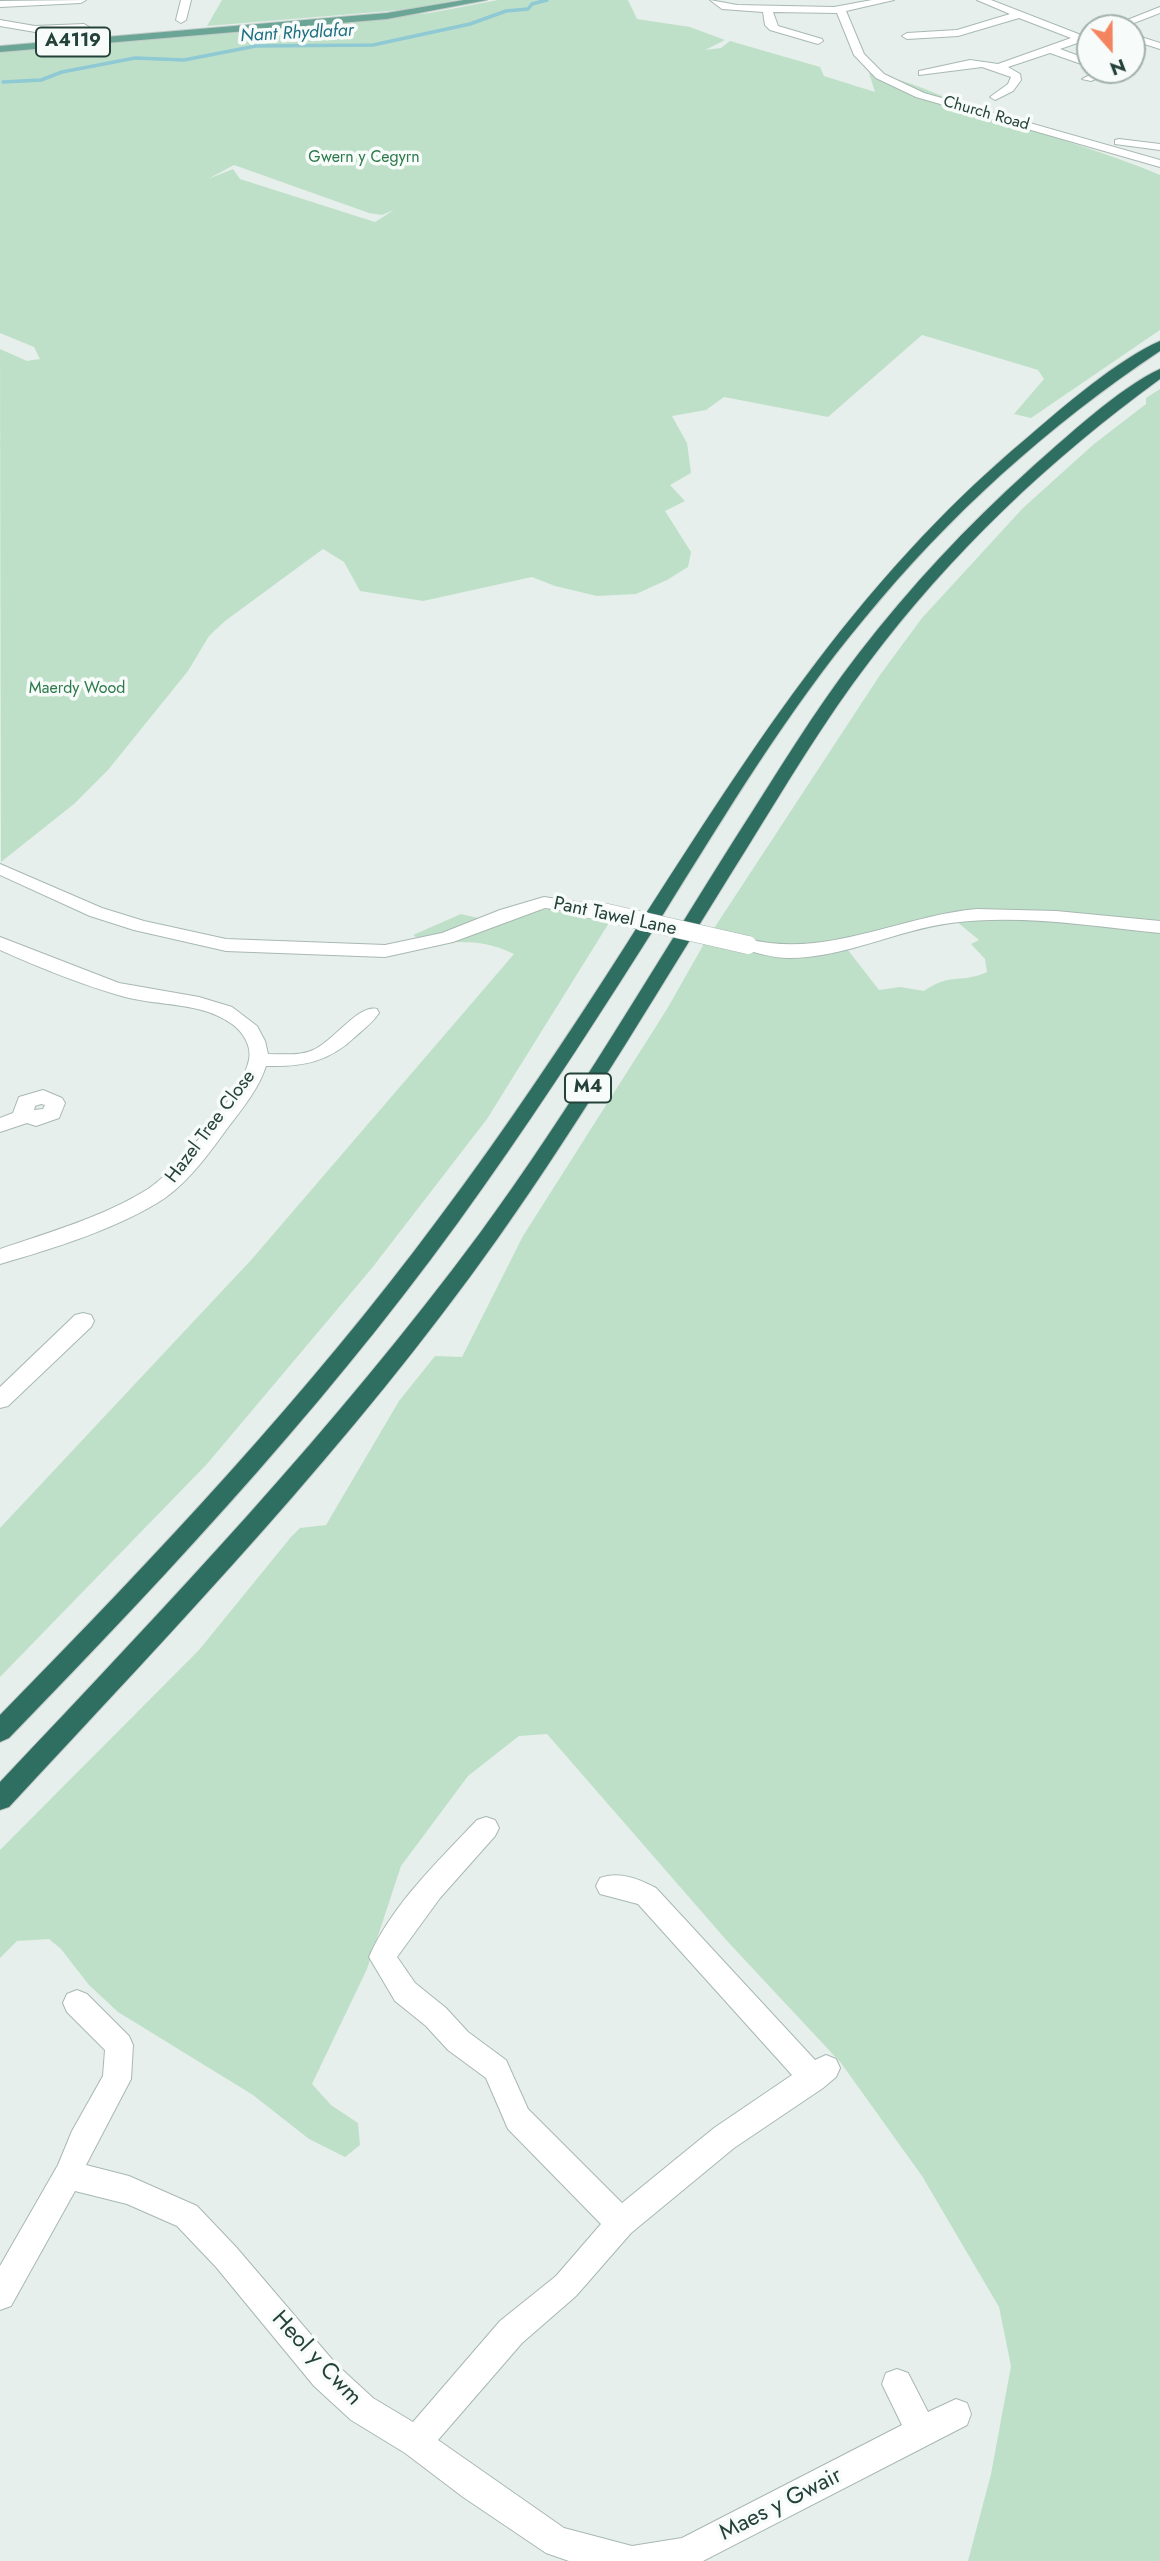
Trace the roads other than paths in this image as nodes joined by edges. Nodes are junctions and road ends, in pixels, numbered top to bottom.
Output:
1 (81, 0) edge
2 (186, 0) edge
3 (482, 0) edge
4 (715, 0) edge
5 (889, 0) edge
6 (982, 0) edge
7 (0, 4) edge
8 (816, 4) edge
9 (1147, 5) dead end
10 (767, 7) junction
11 (840, 7) edge
12 (1160, 9) edge
13 (199, 15) dead end
14 (1019, 15) junction
15 (0, 23) edge
16 (84, 27) dead end
17 (1076, 33) edge
18 (907, 36) dead end
19 (1076, 39) edge
20 (818, 41) dead end
21 (0, 49) edge
22 (1049, 49) junction
23 (1076, 59) edge
24 (1002, 66) junction
25 (923, 73) dead end
26 (995, 97) dead end
27 (1045, 119) dead end
28 (1160, 134) edge
29 (1146, 145) junction
30 (1160, 146) edge
31 (1160, 164) edge
32 (1160, 345) edge
33 (1160, 373) edge
34 (0, 869) edge
35 (1160, 927) edge
36 (0, 943) edge
37 (369, 1013) dead end
38 (259, 1060) junction
39 (26, 1116) dead end
40 (0, 1125) edge
41 (0, 1257) edge
42 (83, 1321) dead end
43 (0, 1400) edge
44 (0, 1731) edge
45 (0, 1799) edge
46 (486, 1828) dead end
47 (609, 1886) dead end
48 (77, 2003) dead end
49 (68, 2175) junction
50 (621, 2223) junction
51 (0, 2295) edge
52 (897, 2384) dead end
53 (956, 2414) dead end
54 (922, 2432) junction
55 (416, 2442) junction
56 (629, 2561) edge
57 (635, 2561) edge

1 - 7 street
2 - 13 street
3 - 21 main road, A4119
4 - 10 street
5 - 11 street
6 - 14 street
8 - 10 street
8 - 11 street
9 - 12 street
10 - 20 street
11 - 31 street, Church Road
14 - 17 street
14 - 18 street
15 - 16 street
19 - 22 street
22 - 23 street
22 - 24 street
24 - 25 street
24 - 26 street
27 - 29 street
28 - 29 street
29 - 30 street
32 - 44 highway, M4
33 - 45 highway, M4
34 - 35 street, Pant Tawel Lane, bridge
36 - 38 street, Hazel Tree Close
37 - 38 street
38 - 41 street, Hazel Tree Close
39 - 40 street
42 - 43 street
46 - 50 street
47 - 50 street
48 - 49 street
49 - 51 street
49 - 55 street, Heol y Cwm
50 - 55 street
52 - 54 street
53 - 54 street, Maes y Gwair
54 - 57 street, Maes y Gwair
55 - 56 street

